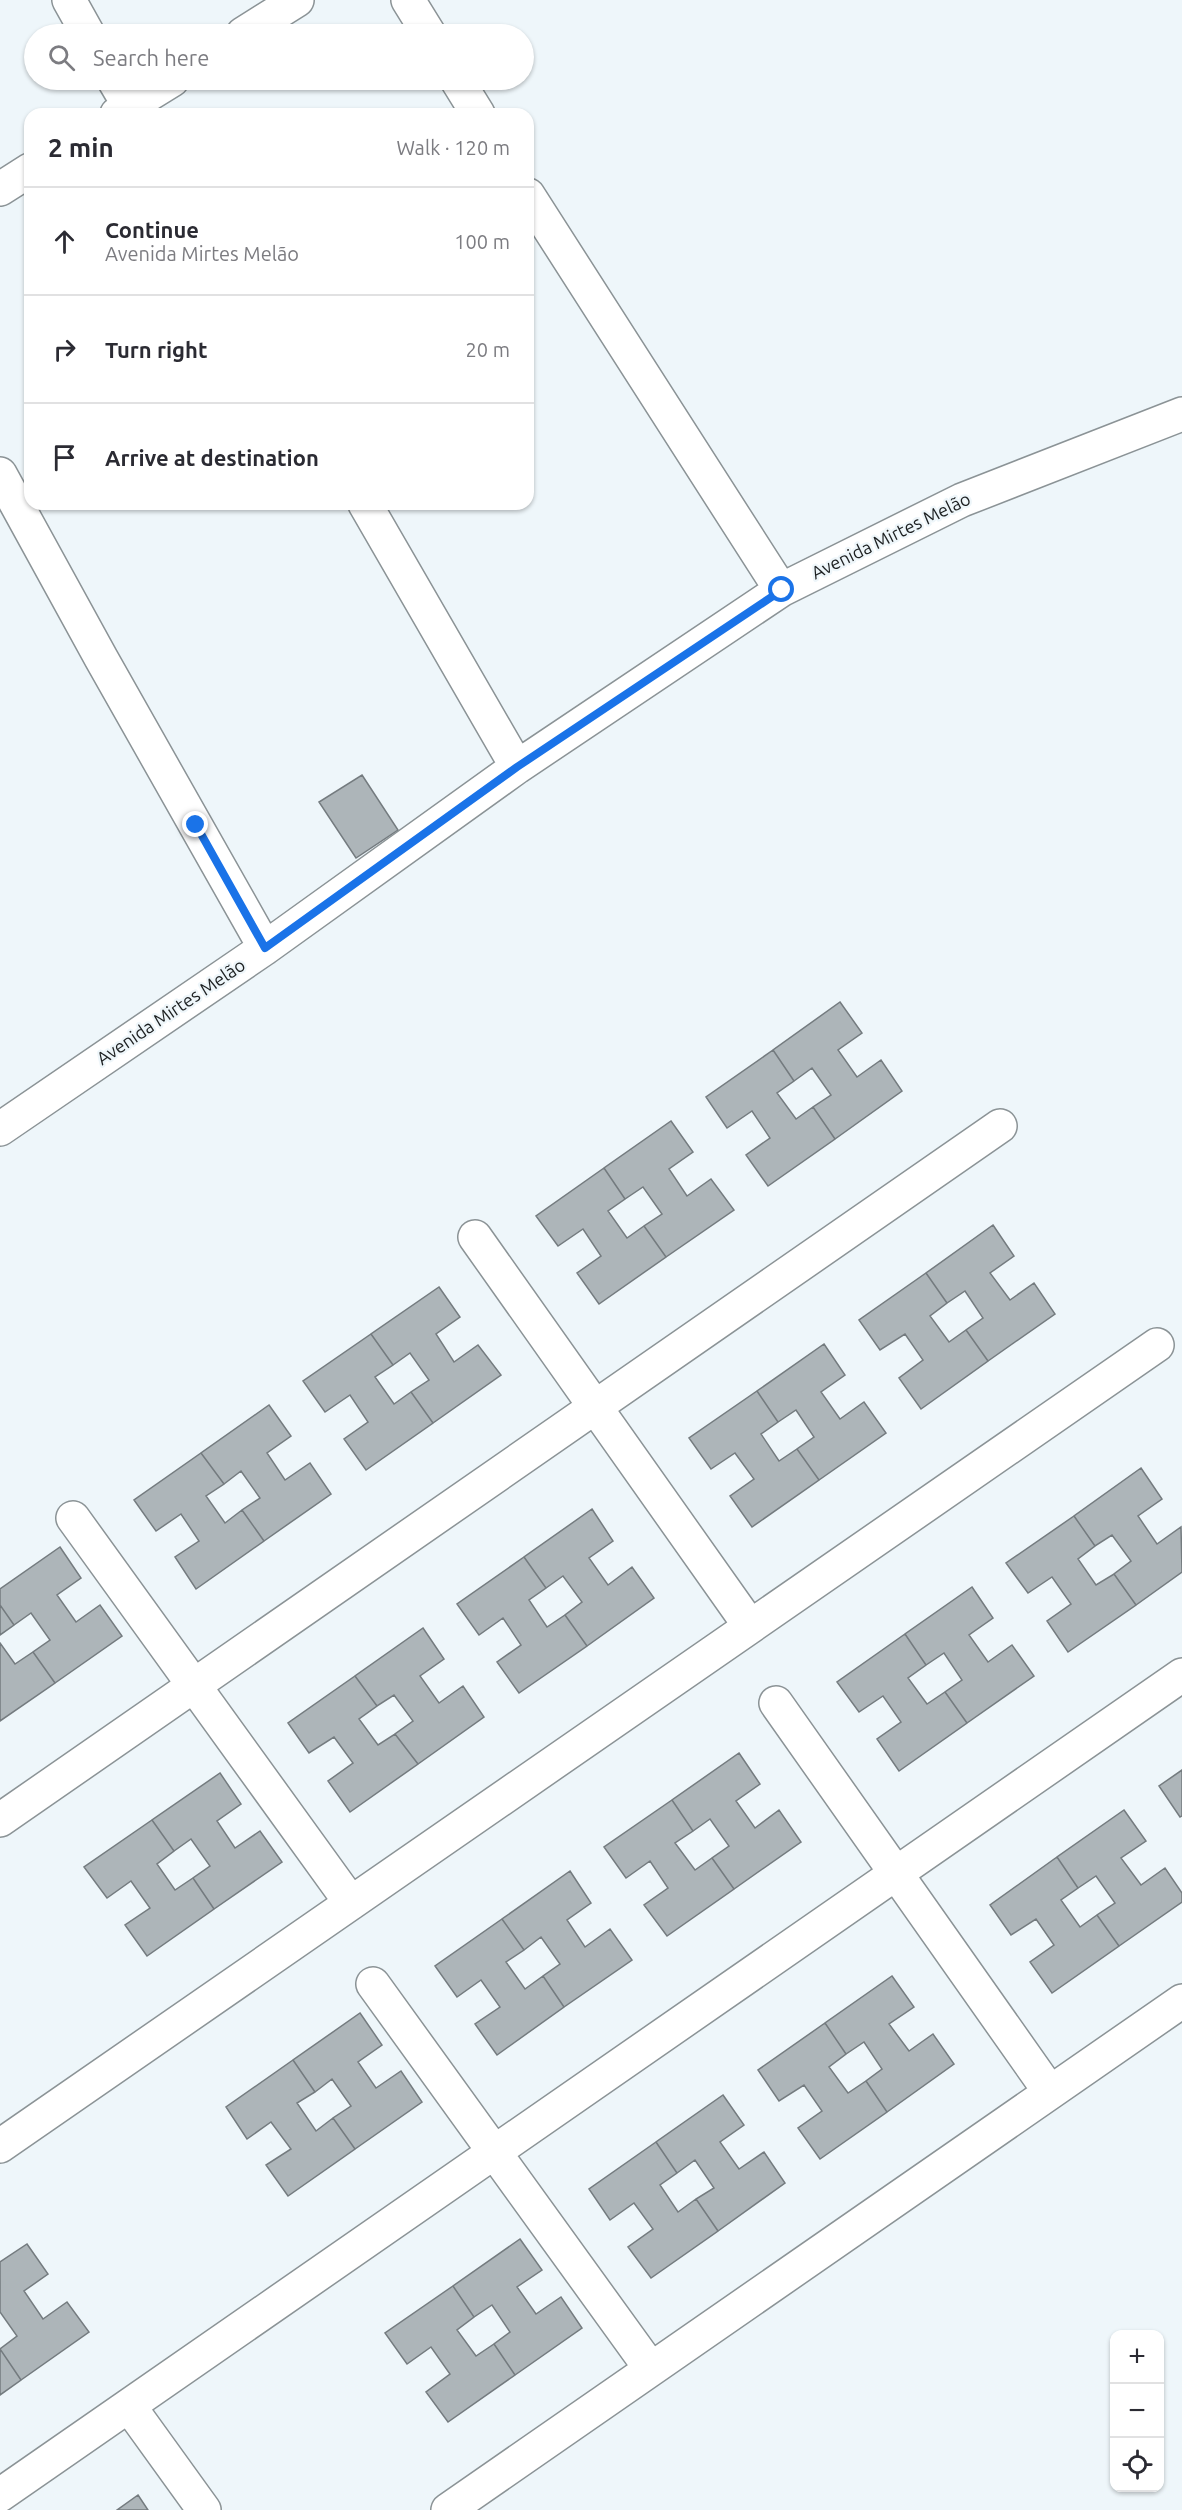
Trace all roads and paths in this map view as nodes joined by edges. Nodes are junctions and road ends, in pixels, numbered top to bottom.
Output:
1 (69, 0) edge
2 (297, 0) edge
3 (408, 0) edge
4 (82, 24) edge
5 (259, 24) edge
6 (423, 24) edge
7 (152, 90) edge
8 (463, 90) edge
9 (123, 104) edge
10 (474, 108) edge
11 (24, 174) edge
12 (0, 189) edge
13 (534, 204) edge
14 (1182, 414) edge
15 (0, 474) edge
16 (368, 510) edge
17 (782, 590) junction
18 (517, 767) junction
19 (265, 948) junction
20 (1000, 1126) dead end
21 (0, 1130) edge
22 (475, 1237) dead end
23 (1156, 1345) dead end
24 (596, 1407) junction
25 (72, 1518) dead end
26 (750, 1626) junction
27 (1182, 1675) edge
28 (194, 1686) junction
29 (776, 1703) dead end
30 (0, 1820) edge
31 (896, 1873) junction
32 (351, 1903) junction
33 (374, 1984) dead end
34 (1182, 2001) edge
35 (1050, 2092) junction
36 (0, 2146) edge
37 (494, 2152) junction
38 (651, 2369) junction
39 (129, 2406) junction
40 (0, 2495) edge
41 (204, 2510) edge
42 (448, 2510) edge

1 - 4 street
2 - 5 street
3 - 6 street
7 - 9 street
8 - 10 street
11 - 12 street
13 - 17 street
14 - 17 street, Avenida Mirtes Melão
15 - 19 street
16 - 18 street
17 - 18 street, Avenida Mirtes Melão
18 - 19 street, Avenida Mirtes Melão
19 - 21 street, Avenida Mirtes Melão
20 - 24 street
22 - 24 street
23 - 26 street
24 - 26 street
24 - 28 street
25 - 28 street
26 - 32 street
27 - 31 street
28 - 30 street
28 - 32 street
29 - 31 street
31 - 35 street
31 - 37 street
32 - 36 street
33 - 37 street
34 - 35 street
35 - 38 street
37 - 38 street
37 - 39 street
38 - 42 street
39 - 40 street
39 - 41 street

